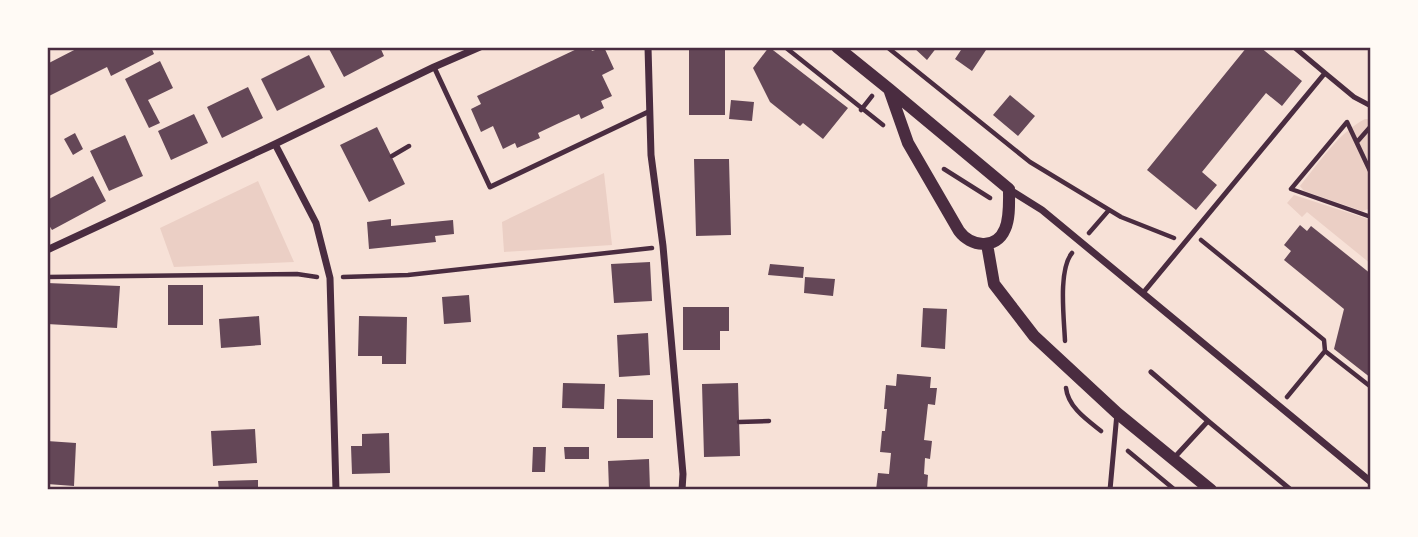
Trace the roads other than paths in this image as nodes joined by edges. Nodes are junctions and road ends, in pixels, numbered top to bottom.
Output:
1 (481, 47) edge
2 (648, 47) edge
3 (837, 47) edge
4 (1294, 47) edge
5 (434, 67) junction
6 (1325, 73) junction
7 (885, 86) junction
8 (1371, 106) edge
9 (648, 112) junction
10 (275, 144) junction
11 (1009, 189) junction
12 (987, 244) junction
13 (47, 250) edge
14 (1143, 293) junction
15 (1151, 372) dead end
16 (1116, 413) junction
17 (1208, 421) junction
18 (1173, 459) junction
19 (1371, 482) edge
20 (336, 490) edge
21 (682, 490) edge
22 (1110, 490) edge
23 (1211, 490) edge
24 (1291, 490) edge

1 - 5 street
2 - 9 street
3 - 7 street
4 - 6 lane
5 - 9 lane
5 - 10 street
6 - 8 lane
6 - 14 lane
7 - 11 street
7 - 12 street
9 - 21 street
10 - 13 street
10 - 20 street
11 - 12 street
11 - 14 street
12 - 16 street
14 - 19 street
15 - 17 lane
16 - 18 street
16 - 22 lane
17 - 18 lane
17 - 24 lane
18 - 23 street

